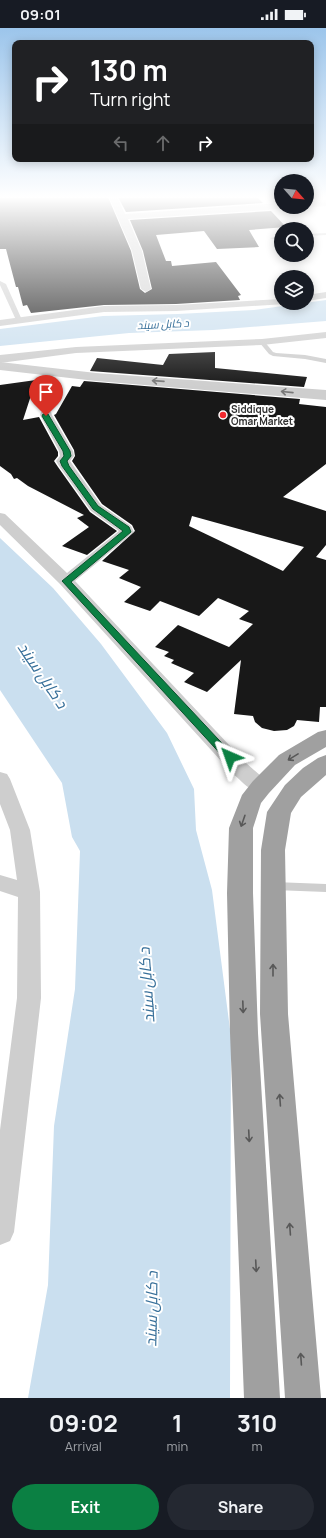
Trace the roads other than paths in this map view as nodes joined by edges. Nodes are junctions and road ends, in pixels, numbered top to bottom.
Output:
1 (139, 261) edge
2 (0, 283) edge
3 (146, 289) dead end
4 (326, 295) edge
5 (314, 297) edge
6 (274, 302) edge
7 (18, 320) junction
8 (0, 323) edge
9 (326, 335) edge
10 (262, 342) junction
11 (326, 361) edge
12 (2, 366) edge
13 (326, 396) edge
14 (46, 416) dead end
15 (0, 517) edge
16 (66, 581) junction
17 (326, 737) edge
18 (326, 763) edge
19 (0, 779) edge
20 (260, 787) junction
21 (6, 811) edge
22 (0, 883) edge
23 (273, 886) junction
24 (326, 888) edge
25 (29, 892) junction
26 (0, 1232) edge
27 (262, 1398) edge
28 (303, 1398) edge

1 - 3 street
2 - 7 lane
4 - 5 street
6 - 7 street
7 - 8 street
9 - 10 street
10 - 11 lane
10 - 12 street
13 -> 12 street
14 - 16 street
15 - 16 street
16 - 20 street
17 -> 20 highway
18 - 23 highway
19 - 21 street
20 -> 27 highway
21 - 25 street
22 - 25 street
23 - 24 lane
28 -> 23 highway
25 - 26 street

